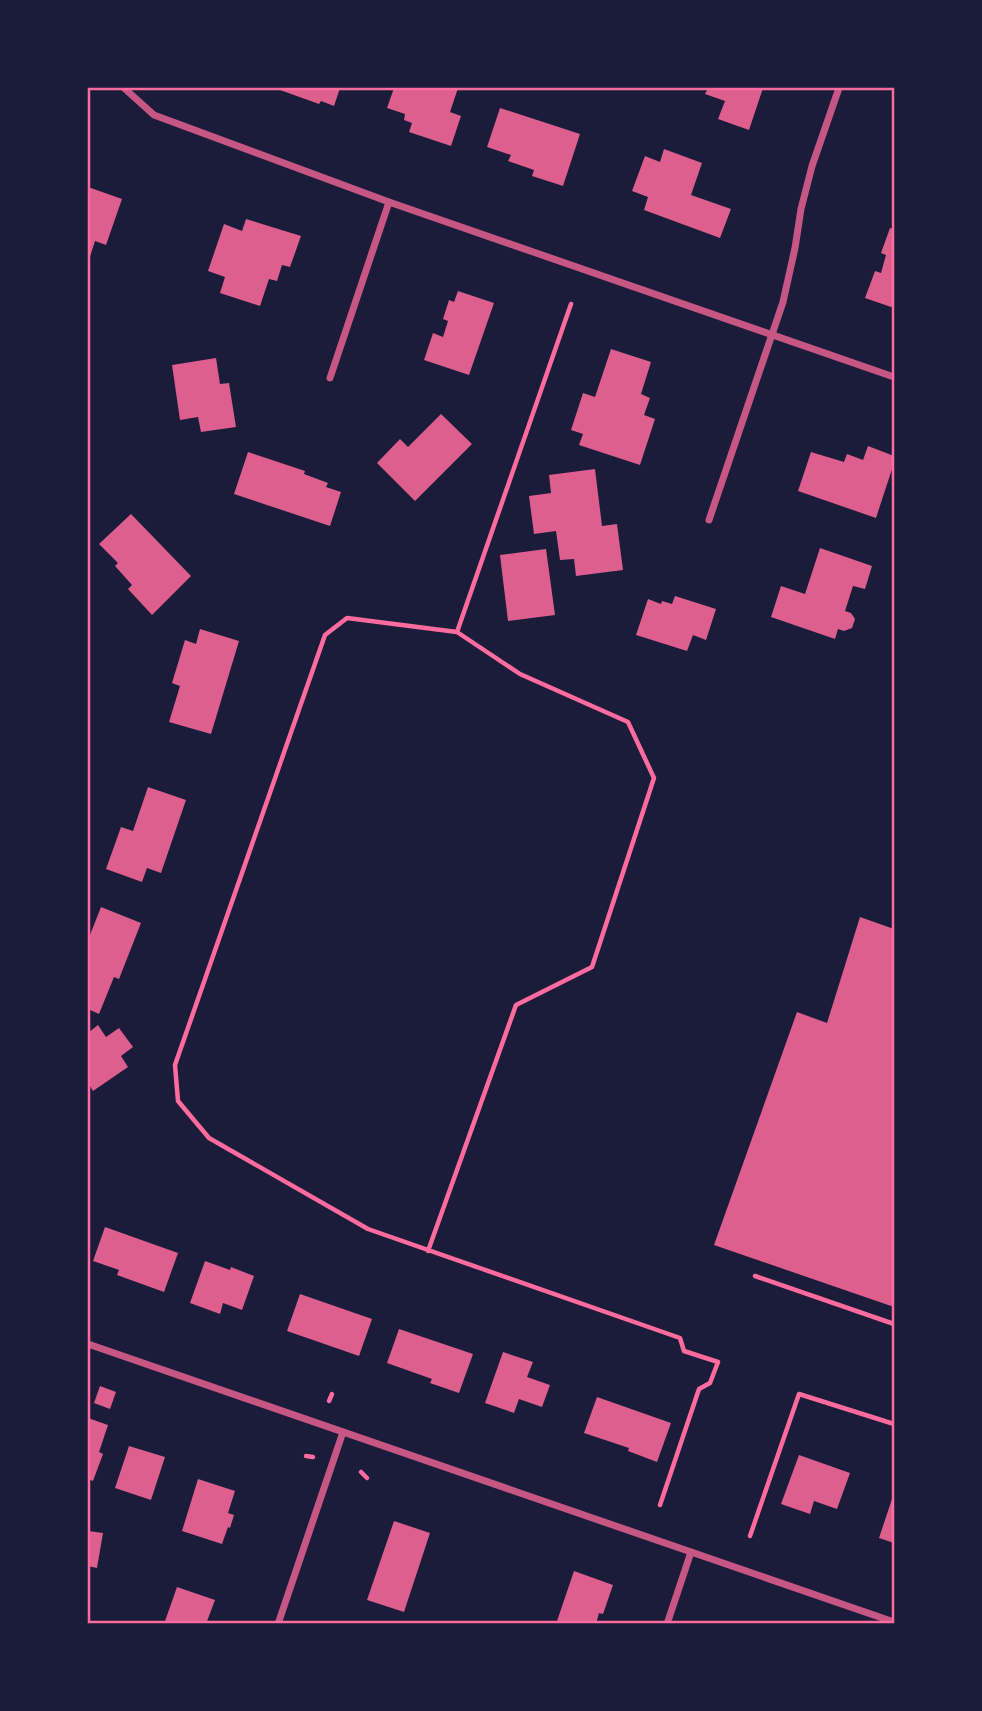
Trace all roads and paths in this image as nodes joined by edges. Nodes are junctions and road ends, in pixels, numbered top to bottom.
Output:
1 (124, 88) edge
2 (839, 88) edge
3 (389, 202) junction
4 (571, 304) dead end
5 (773, 334) junction
6 (894, 377) edge
7 (330, 378) dead end
8 (709, 520) dead end
9 (457, 632) junction
10 (428, 1251) dead end
11 (755, 1276) dead end
12 (894, 1324) edge
13 (88, 1344) edge
14 (332, 1394) dead end
15 (329, 1401) dead end
16 (894, 1424) edge
17 (343, 1432) junction
18 (361, 1472) dead end
19 (368, 1478) dead end
20 (660, 1505) dead end
21 (750, 1536) dead end
22 (691, 1552) junction
23 (894, 1622) edge
24 (278, 1623) edge
25 (667, 1623) edge

1 - 3 street
2 - 5 street
3 - 5 street
3 - 7 street
4 - 9 path
5 - 6 street
5 - 8 street
9 - 10 path
9 - 20 path
11 - 12 path
13 - 17 street
14 - 15 path
16 - 21 path
17 - 22 street
17 - 24 street
18 - 19 path
22 - 23 street
22 - 25 street

